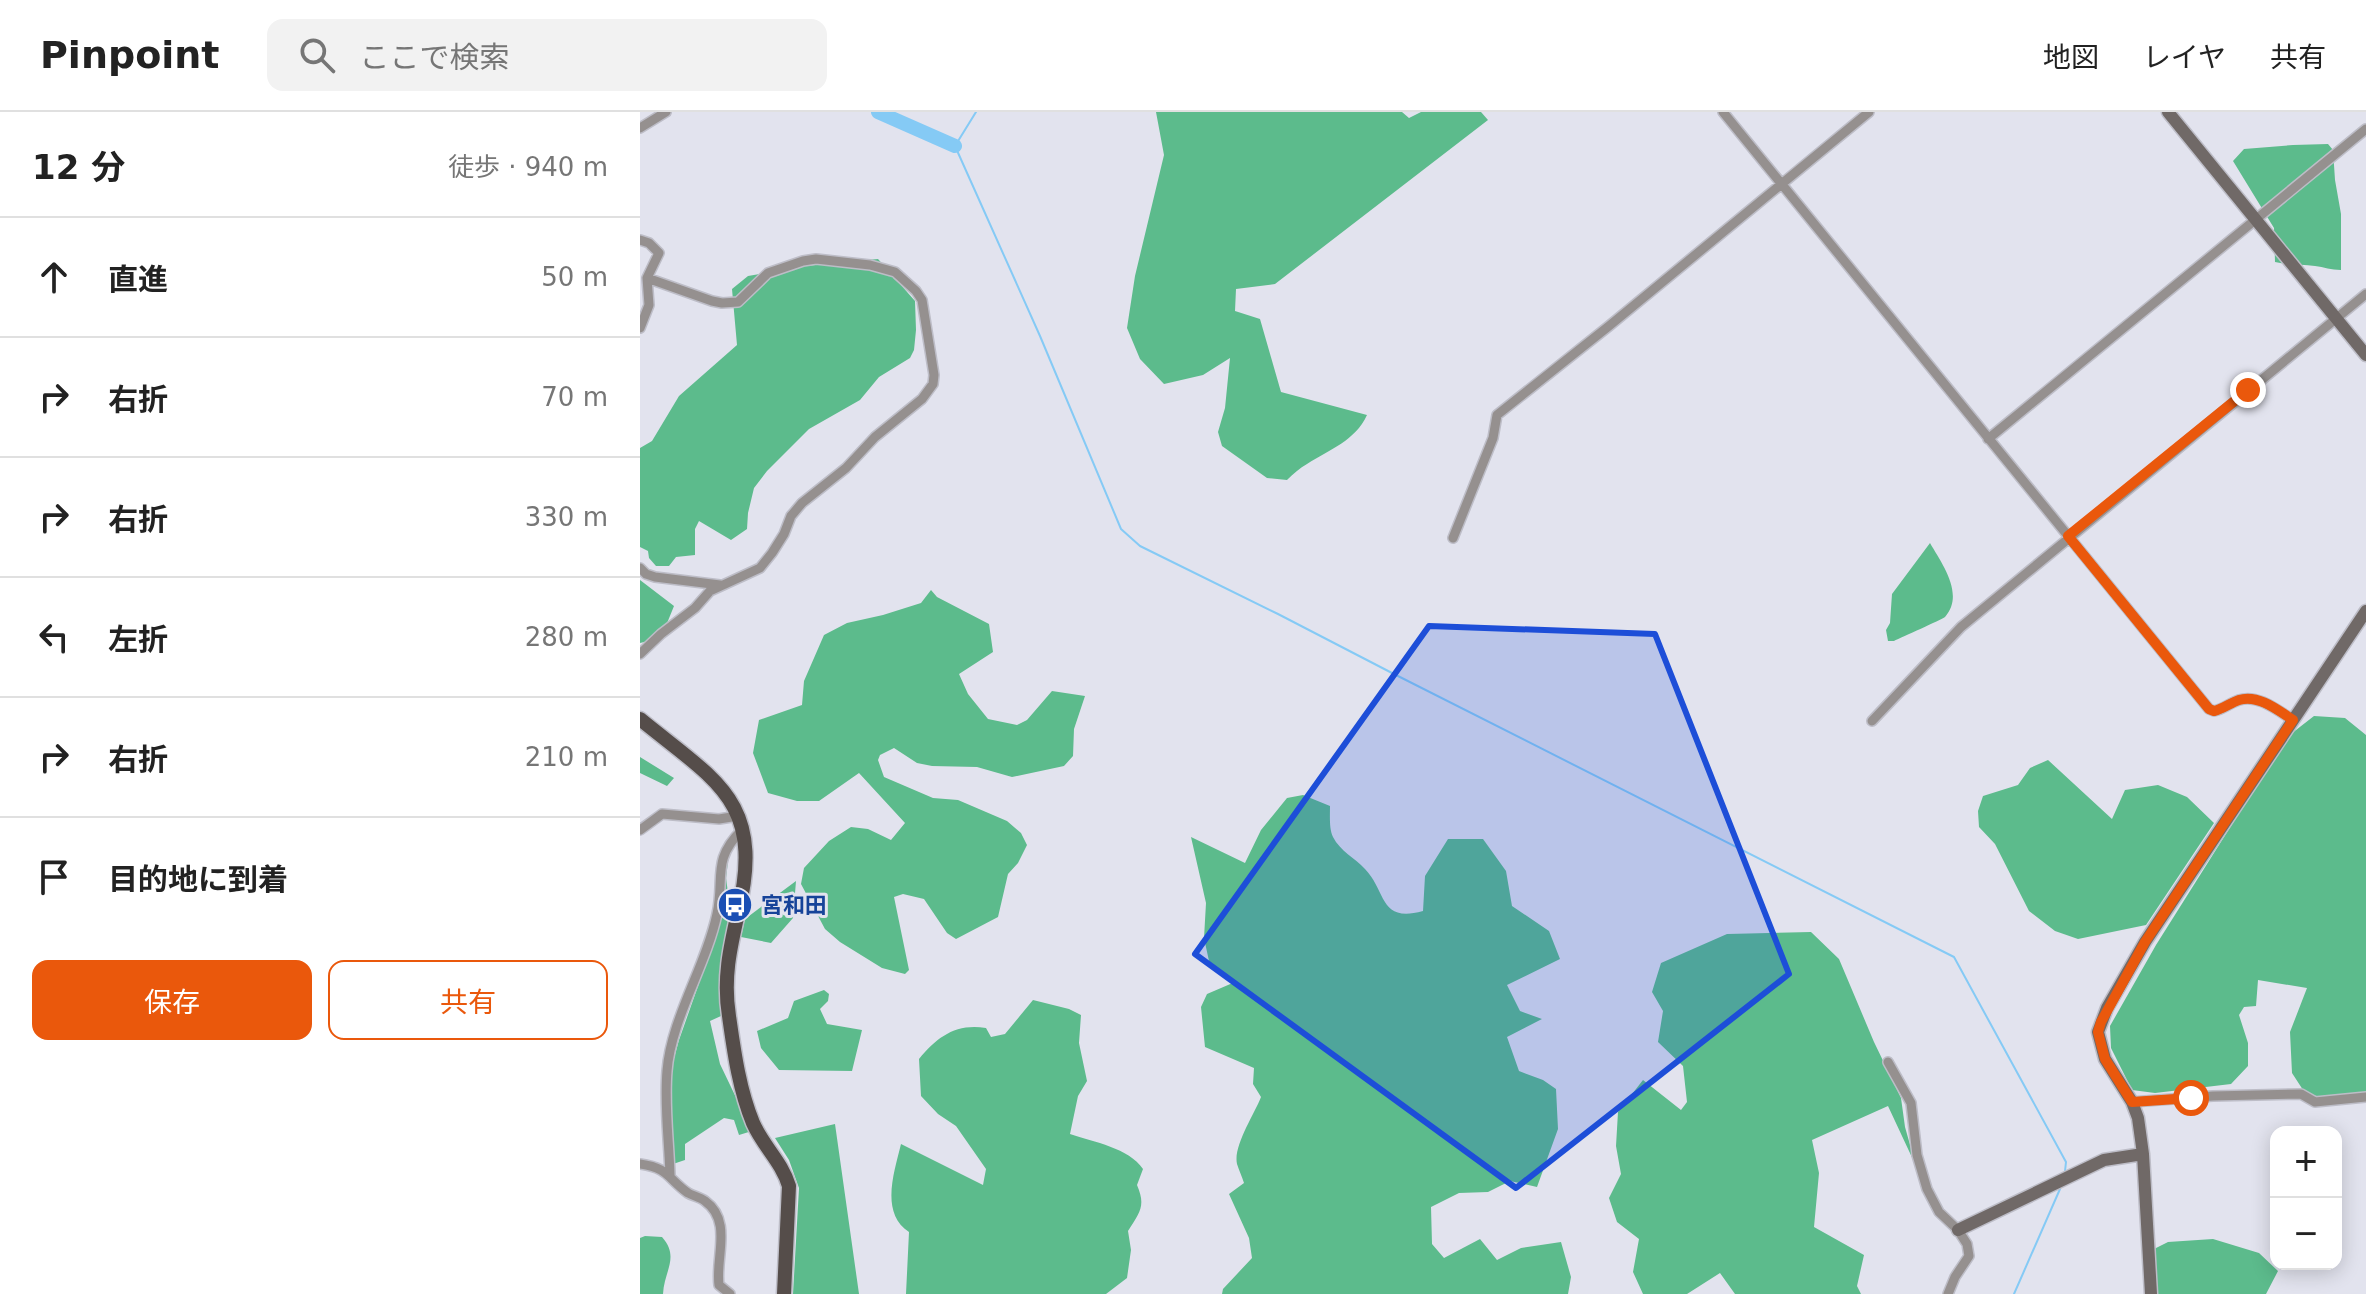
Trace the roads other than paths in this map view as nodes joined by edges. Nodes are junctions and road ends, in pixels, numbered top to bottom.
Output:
1 (666, 112) edge
2 (1723, 112) edge
3 (1869, 112) edge
4 (2168, 112) edge
5 (640, 128) edge
6 (2366, 129) edge
7 (1781, 184) junction
8 (2256, 220) junction
9 (640, 240) edge
10 (647, 278) junction
11 (2366, 294) edge
12 (2336, 318) junction
13 (640, 328) edge
14 (2366, 355) edge
15 (1988, 439) junction
16 (2068, 536) junction
17 (1453, 538) dead end
18 (640, 568) edge
19 (720, 585) junction
20 (2366, 611) edge
21 (640, 654) edge
22 (640, 719) edge
23 (2293, 720) junction
24 (1872, 721) dead end
25 (740, 823) junction
26 (640, 830) edge
27 (1888, 1062) dead end
28 (2366, 1097) edge
29 (2132, 1102) junction
30 (2143, 1154) junction
31 (640, 1164) edge
32 (670, 1175) junction
33 (1958, 1230) junction
34 (730, 1294) edge
35 (784, 1294) edge
36 (1948, 1294) edge
37 (2151, 1294) edge

1 - 5 street
2 - 7 street
3 - 7 street
4 - 8 street
6 - 8 street
7 - 15 street
7 - 17 street
8 - 12 street
8 - 15 street
9 - 10 street
10 - 13 street
10 - 19 street
11 - 12 street
12 - 14 street
12 - 16 street
15 - 16 street
16 - 23 street
16 - 24 street
18 - 19 street
19 - 21 street
20 - 23 street
22 - 25 main road
23 - 29 street
25 - 26 street
25 - 32 street
25 - 35 main road
27 - 33 street
28 - 29 street
29 - 30 street
30 - 33 street
30 - 37 street
31 - 32 street
32 - 34 street
33 - 36 street

